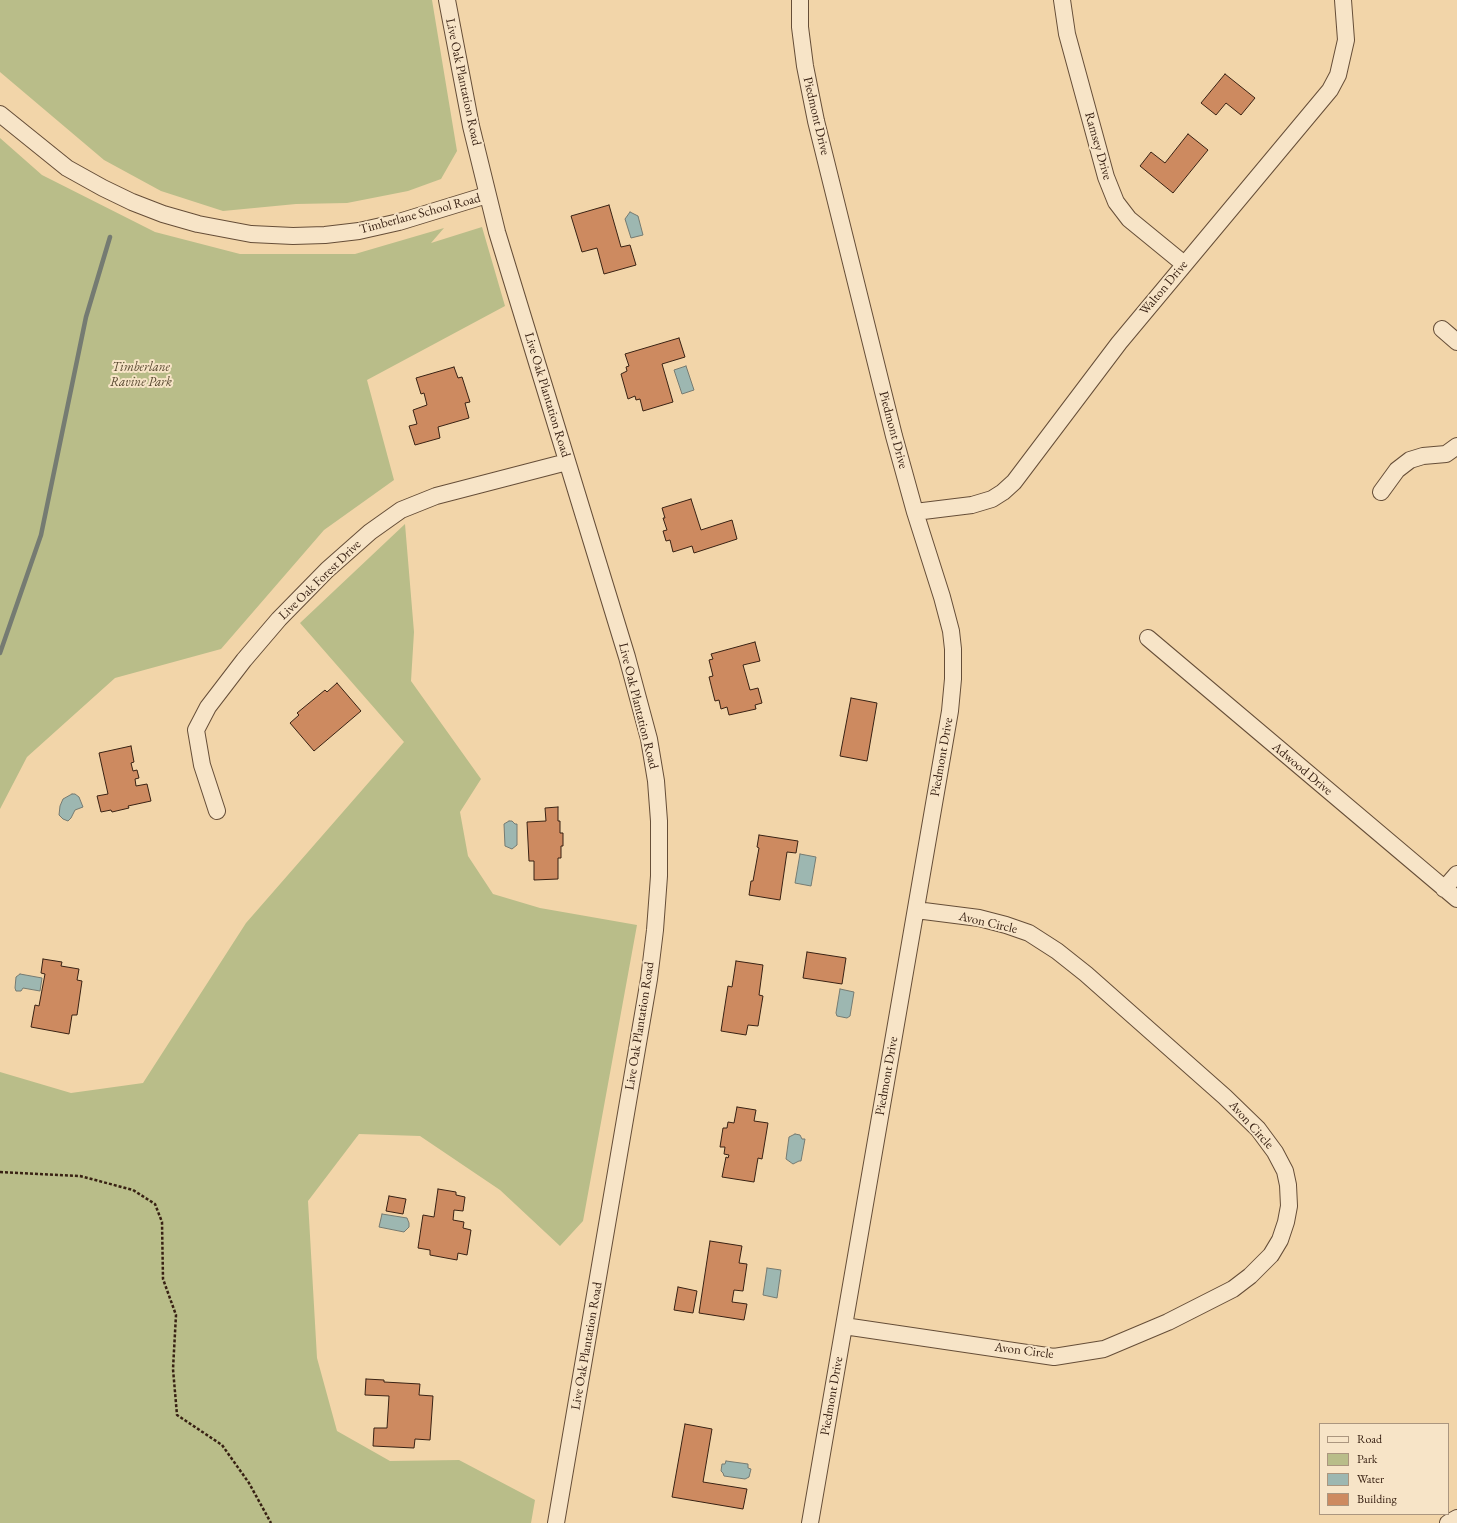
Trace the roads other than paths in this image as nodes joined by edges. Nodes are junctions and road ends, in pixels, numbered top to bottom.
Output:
1 (447, 0) edge
2 (800, 0) edge
3 (1062, 0) edge
4 (1343, 0) edge
5 (0, 114) edge
6 (488, 195) junction
7 (1184, 264) junction
8 (1442, 329) dead end
9 (1457, 342) edge
10 (1457, 446) edge
11 (567, 462) junction
12 (1381, 492) dead end
13 (915, 512) junction
14 (1148, 638) dead end
15 (217, 811) dead end
16 (1457, 874) edge
17 (1444, 889) junction
18 (1457, 899) edge
19 (916, 910) junction
20 (844, 1326) junction
21 (1457, 1518) edge
22 (556, 1523) edge
23 (810, 1523) edge
24 (1448, 1523) edge

1 - 6 street, Live Oak Plantation Road
2 - 13 street, Piedmont Drive
3 - 7 street, Ramsey Drive
4 - 7 street, Walton Drive
5 - 6 street, Timberlane School Road
6 - 11 street, Live Oak Plantation Road
7 - 13 street, Walton Drive
8 - 9 street
10 - 12 street
11 - 15 street, Live Oak Forest Drive
11 - 22 street, Live Oak Plantation Road
13 - 19 street, Piedmont Drive
14 - 17 street, Adwood Drive
16 - 17 street
17 - 18 street, Adwood Drive
19 - 20 street, Piedmont Drive
19 - 20 street, Avon Circle
20 - 23 street, Piedmont Drive
21 - 24 street

